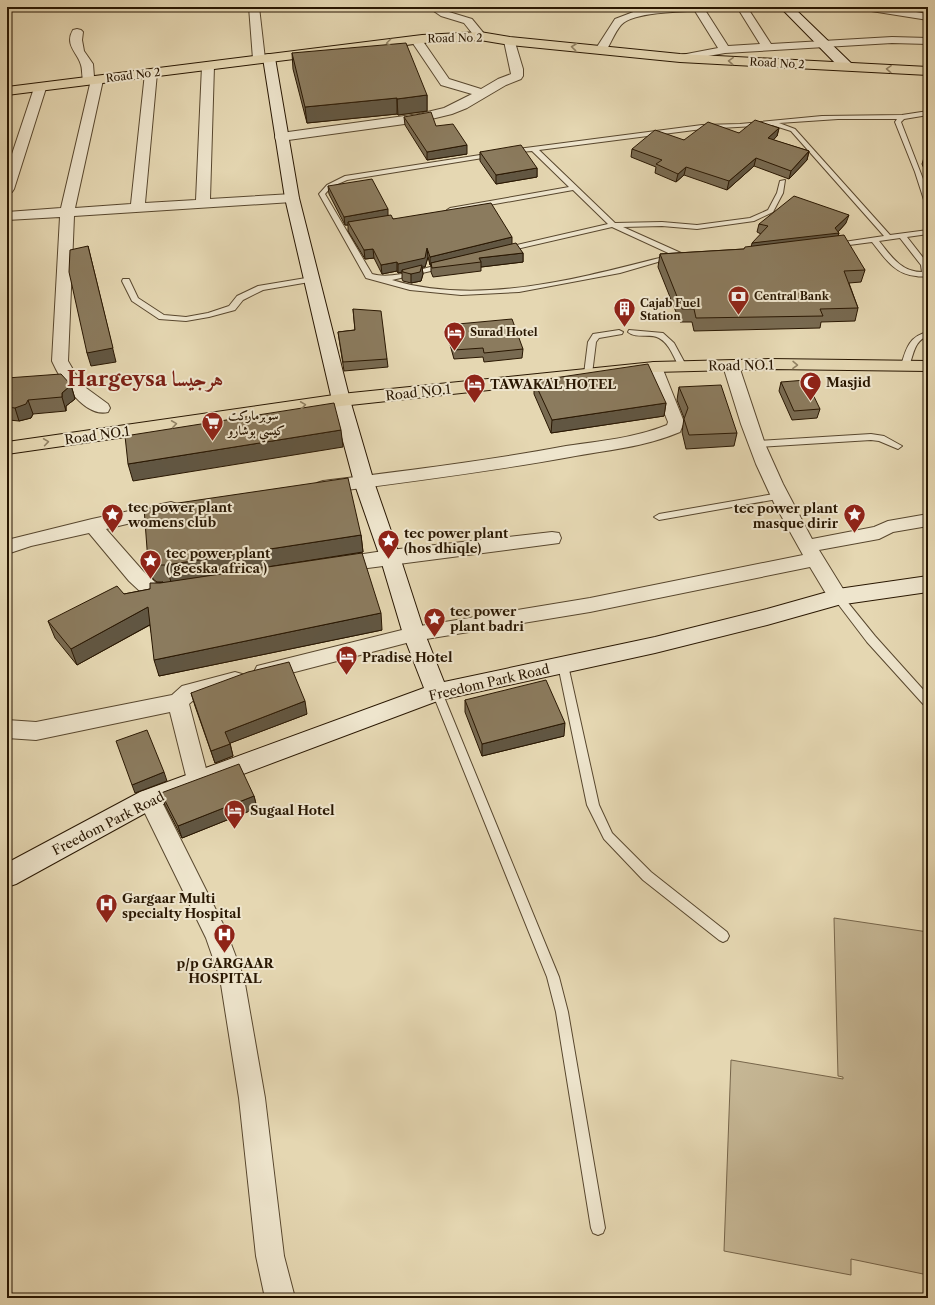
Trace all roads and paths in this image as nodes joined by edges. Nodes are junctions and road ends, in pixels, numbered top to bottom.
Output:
1 (254, 7) edge
2 (433, 7) edge
3 (701, 7) edge
4 (742, 7) edge
5 (786, 7) edge
6 (865, 7) edge
7 (675, 8) edge
8 (928, 17) edge
9 (77, 32) dead end
10 (480, 36) junction
11 (416, 39) junction
12 (510, 41) junction
13 (928, 41) edge
14 (825, 45) junction
15 (768, 48) junction
16 (601, 50) junction
17 (725, 50) junction
18 (680, 58) junction
19 (264, 59) junction
20 (208, 66) junction
21 (847, 67) junction
22 (928, 71) edge
23 (150, 73) junction
24 (93, 80) junction
25 (40, 88) junction
26 (7, 91) edge
27 (483, 94) junction
28 (928, 113) edge
29 (902, 117) junction
30 (772, 123) junction
31 (281, 137) junction
32 (533, 148) junction
33 (783, 181) dead end
34 (574, 188) junction
35 (7, 189) edge
36 (292, 198) junction
37 (928, 203) edge
38 (203, 204) junction
39 (138, 207) junction
40 (443, 211) edge
41 (66, 212) junction
42 (7, 216) edge
43 (613, 225) junction
44 (350, 228) edge
45 (342, 229) junction
46 (928, 232) edge
47 (902, 236) junction
48 (888, 238) junction
49 (874, 240) junction
50 (830, 246) edge
51 (499, 252) edge
52 (680, 255) junction
53 (701, 256) edge
54 (453, 263) edge
55 (380, 279) junction
56 (312, 280) junction
57 (126, 281) dead end
58 (619, 332) dead end
59 (632, 332) dead end
60 (928, 334) edge
61 (731, 366) junction
62 (905, 366) junction
63 (928, 366) edge
64 (654, 367) junction
65 (683, 367) junction
66 (588, 374) junction
67 (341, 400) junction
68 (102, 408) dead end
69 (756, 444) junction
70 (898, 446) dead end
71 (7, 448) edge
72 (364, 482) junction
73 (310, 489) edge
74 (780, 496) junction
75 (185, 506) edge
76 (659, 517) dead end
77 (928, 520) edge
78 (92, 525) junction
79 (552, 538) dead end
80 (7, 547) edge
81 (811, 553) junction
82 (390, 557) junction
83 (320, 568) edge
84 (928, 584) edge
85 (194, 587) edge
86 (838, 597) junction
87 (414, 634) junction
88 (564, 665) junction
89 (437, 692) junction
90 (178, 702) junction
91 (928, 702) edge
92 (7, 729) edge
93 (198, 780) junction
94 (149, 799) junction
95 (7, 876) edge
96 (723, 936) dead end
97 (598, 1228) dead end
98 (280, 1298) edge

1 - 19 street
2 - 10 street
3 - 7 street
3 - 17 street
4 - 15 street
5 - 14 street
6 - 8 street
7 - 16 street
9 - 24 street
10 - 11 main road, Road No 2
10 - 12 main road, Road No 2
11 -> 19 main road, Road No 2
11 - 27 street
16 -> 12 main road, Road No 2
12 - 27 street
13 - 14 street
14 - 15 street
14 - 21 street
15 - 17 street
16 - 18 main road, Road No 2
17 - 18 street
21 -> 18 main road, Road No 2
19 - 20 main road, Road No 2
19 - 31 street
20 - 23 main road, Road No 2
20 - 38 street
22 -> 21 main road, Road No 2
23 - 24 main road, Road No 2
23 - 39 street
24 - 25 main road, Road No 2
24 - 41 street
25 - 26 main road, Road No 2
25 - 35 street
27 - 31 street
28 - 29 lane
29 - 30 lane
29 - 37 lane
30 - 32 lane
30 - 48 lane
31 - 36 street
32 - 34 lane
32 - 45 lane
33 - 43 lane
34 - 40 lane
34 - 43 lane
36 - 38 street
36 - 56 street
38 - 39 street
39 - 41 street
41 - 42 street
41 - 68 street
43 - 51 lane
43 - 52 lane
44 - 45 lane
45 - 55 lane
46 - 47 lane
47 - 48 lane
47 - 49 lane
48 - 49 lane
49 - 50 lane
52 - 53 lane
52 - 55 lane
54 - 55 lane
56 - 57 lane
56 - 67 street
58 - 66 lane
59 - 65 lane
60 - 62 lane
61 -> 62 main road, Road NO.1
61 - 65 main road, Road NO.1
61 - 69 street
62 - 63 main road, Road NO.1
64 - 65 main road, Road NO.1
64 - 66 main road, Road NO.1
64 - 72 street
66 - 67 main road, Road NO.1
71 -> 67 main road, Road NO.1
67 - 72 street
69 - 70 lane
69 - 74 street
72 - 73 street
72 - 82 street
74 - 76 lane
74 - 81 street
75 - 78 street
77 - 81 street
78 - 80 street
78 - 85 street
79 - 82 street
81 - 86 street
81 - 87 street
82 - 83 street
82 - 87 street
84 - 86 street, Freedom Park Road
86 - 88 street, Freedom Park Road
86 - 91 lane
87 - 89 street
87 - 90 street
88 - 89 street, Freedom Park Road
88 - 96 lane
89 - 93 street, Freedom Park Road
89 - 97 lane
90 - 92 street
90 - 93 street
93 - 94 street, Freedom Park Road
94 - 95 street, Freedom Park Road
94 - 98 street

